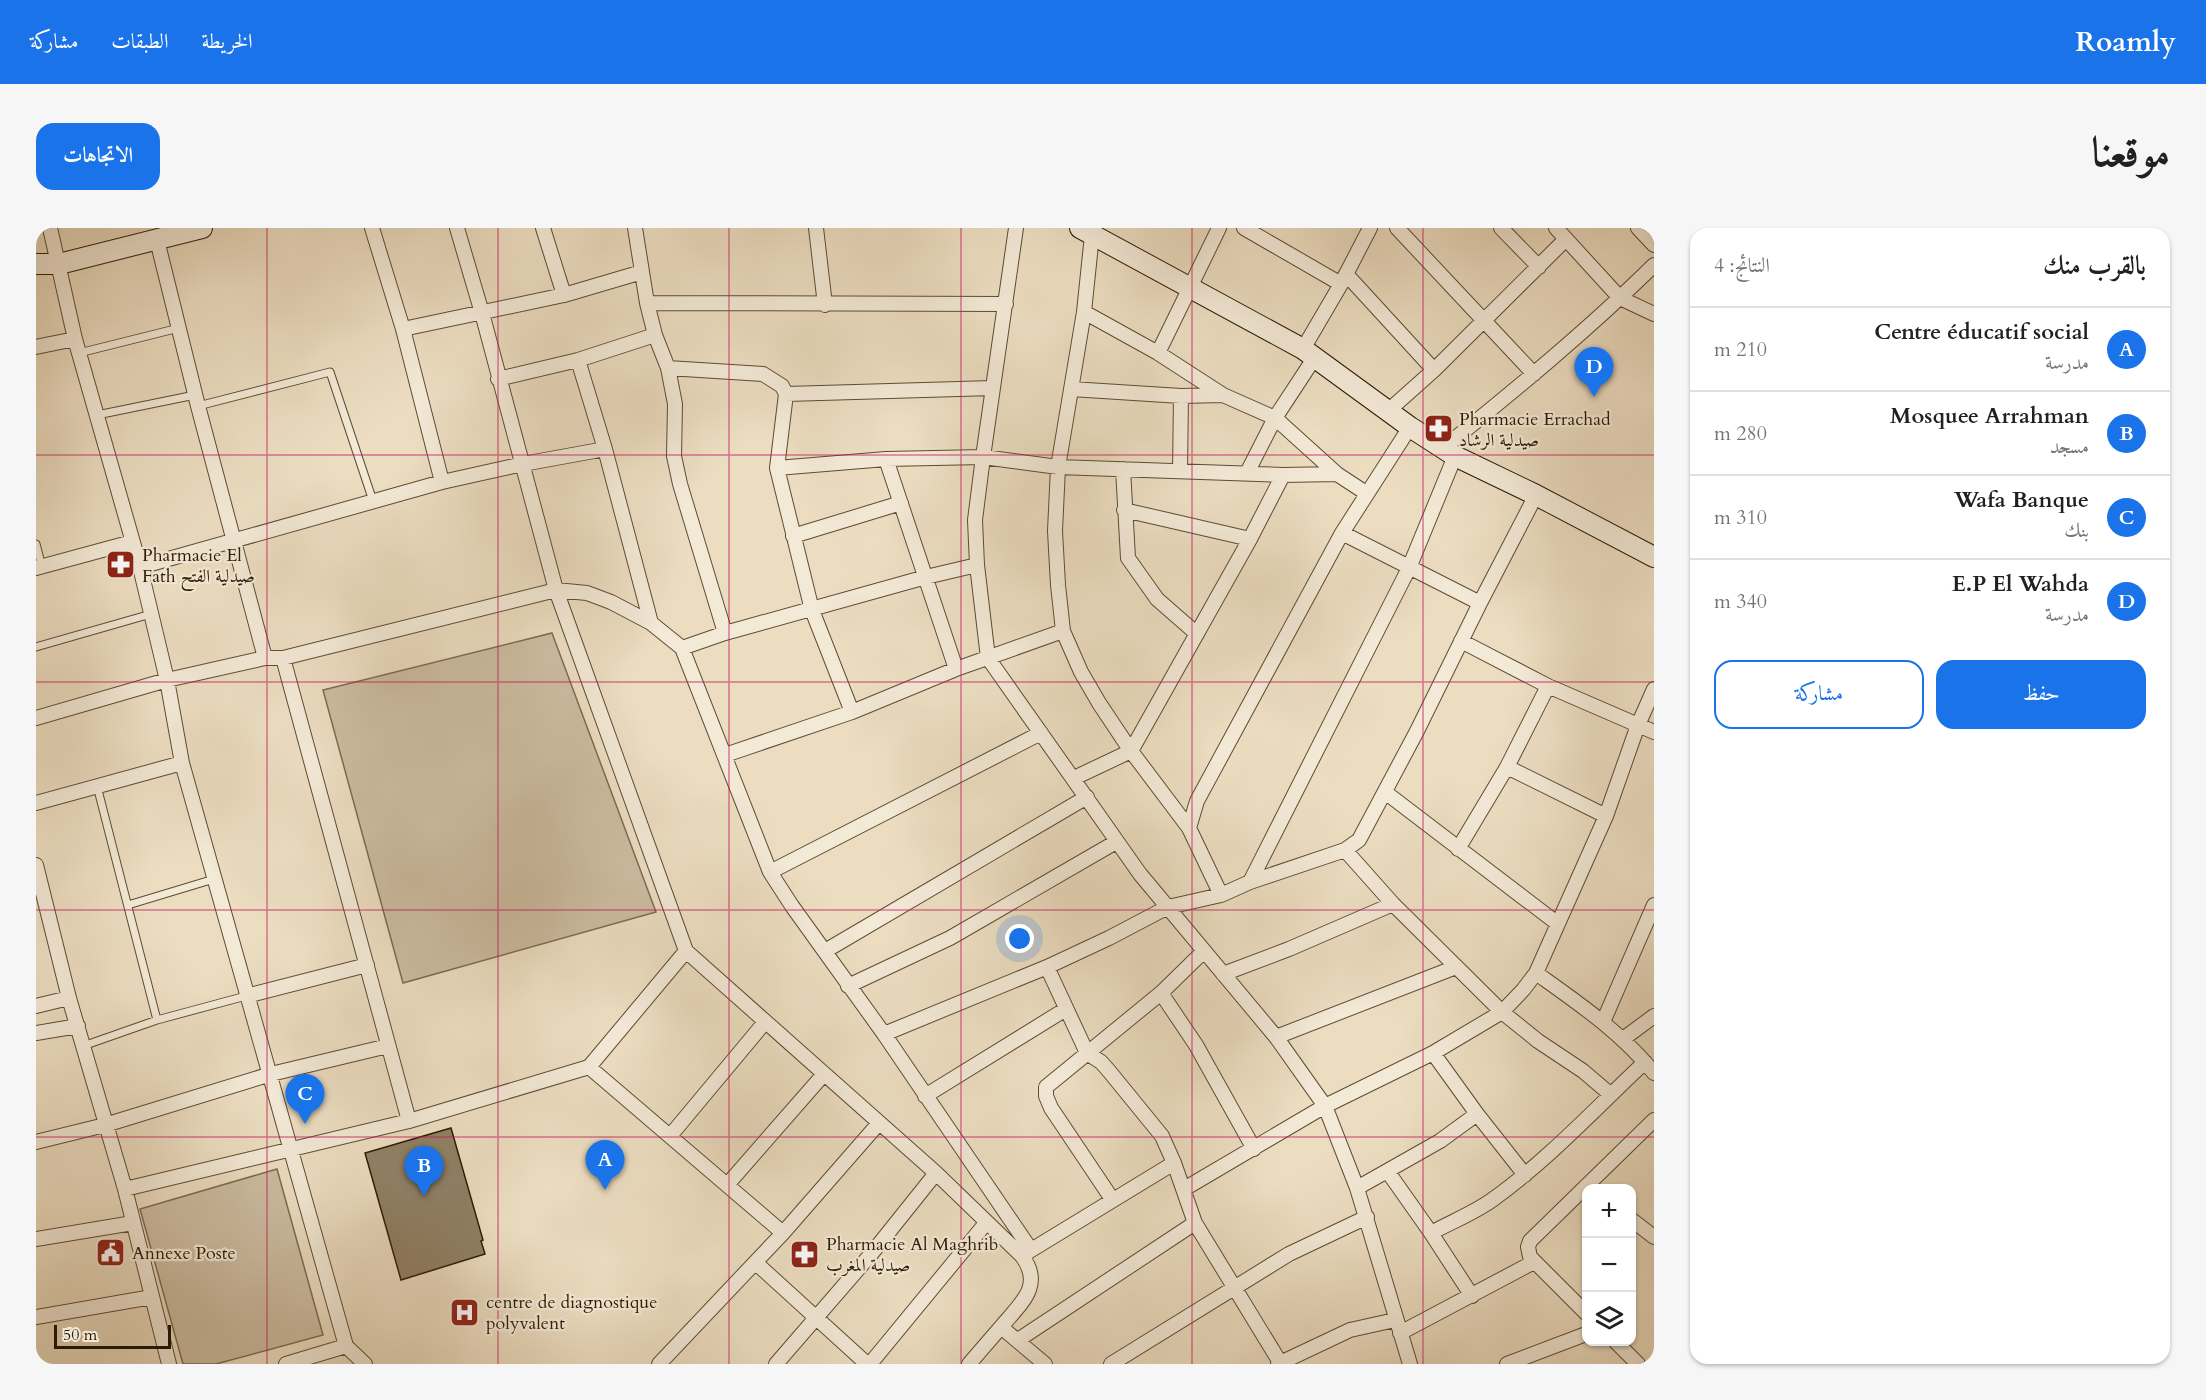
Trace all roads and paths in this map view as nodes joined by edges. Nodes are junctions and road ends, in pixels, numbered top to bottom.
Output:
1 (50, 228) edge
2 (202, 228) edge
3 (372, 228) edge
4 (457, 228) edge
5 (543, 228) edge
6 (635, 228) edge
7 (816, 228) edge
8 (1016, 228) edge
9 (1219, 228) edge
10 (1244, 228) edge
11 (1370, 228) edge
12 (1397, 228) edge
13 (1501, 228) edge
14 (1638, 228) edge
15 (1086, 232) edge
16 (1561, 233) edge
17 (157, 240) junction
18 (1654, 245) edge
19 (36, 264) edge
20 (58, 264) junction
21 (1654, 265) edge
22 (1539, 267) junction
23 (642, 272) junction
24 (1344, 279) junction
25 (1190, 287) junction
26 (564, 295) junction
27 (1620, 298) junction
28 (647, 303) junction
29 (825, 304) junction
30 (1006, 304) junction
31 (1084, 312) junction
32 (482, 313) junction
33 (1654, 314) edge
34 (1484, 319) junction
35 (178, 328) junction
36 (403, 329) junction
37 (655, 334) junction
38 (77, 346) junction
39 (36, 347) edge
40 (1158, 353) junction
41 (1309, 353) junction
42 (578, 360) junction
43 (668, 368) junction
44 (1434, 370) junction
45 (1534, 374) junction
46 (498, 379) junction
47 (993, 388) junction
48 (1071, 389) junction
49 (786, 394) junction
50 (1223, 395) junction
51 (1180, 396) junction
52 (197, 400) junction
53 (1388, 411) junction
54 (97, 415) junction
55 (1275, 418) junction
56 (1410, 427) junction
57 (606, 449) junction
58 (1449, 453) junction
59 (983, 457) junction
60 (886, 459) junction
61 (523, 464) junction
62 (777, 468) junction
63 (1058, 468) junction
64 (1123, 469) junction
65 (1180, 471) junction
66 (1247, 473) junction
67 (1337, 474) junction
68 (1283, 475) junction
69 (442, 482) junction
70 (1366, 493) junction
71 (1536, 495) junction
72 (373, 501) junction
73 (902, 503) junction
74 (1124, 510) junction
75 (1342, 533) junction
76 (793, 536) junction
77 (1250, 539) junction
78 (233, 541) junction
79 (132, 542) junction
80 (36, 544) edge
81 (1654, 557) edge
82 (977, 565) junction
83 (140, 567) junction
84 (39, 568) edge
85 (1409, 568) junction
86 (926, 577) junction
87 (556, 591) junction
88 (1479, 603) junction
89 (812, 610) junction
90 (151, 614) junction
91 (651, 623) junction
92 (1063, 631) junction
93 (725, 633) junction
94 (1197, 634) junction
95 (1461, 640) junction
96 (36, 647) edge
97 (682, 648) junction
98 (266, 658) junction
99 (283, 658) junction
100 (988, 658) junction
101 (956, 669) junction
102 (167, 680) junction
103 (1548, 686) junction
104 (1654, 689) edge
105 (852, 712) junction
106 (36, 718) edge
107 (1638, 725) junction
108 (1654, 732) edge
109 (1041, 733) junction
110 (1131, 751) junction
111 (725, 755) junction
112 (182, 763) junction
113 (1507, 767) junction
114 (1074, 778) junction
115 (97, 786) junction
116 (1385, 792) junction
117 (1087, 797) junction
118 (36, 802) edge
119 (1606, 816) junction
120 (1189, 828) junction
121 (1116, 842) junction
122 (1458, 849) junction
123 (1345, 850) junction
124 (36, 865) edge
125 (770, 872) junction
126 (214, 879) junction
127 (1250, 882) junction
128 (1221, 895) junction
129 (1393, 904) junction
130 (41, 905) edge
131 (128, 905) junction
132 (1654, 905) edge
133 (1167, 907) junction
134 (1558, 924) junction
135 (686, 951) junction
136 (825, 951) junction
137 (1204, 951) junction
138 (367, 965) junction
139 (1047, 967) junction
140 (1456, 967) junction
141 (1536, 973) junction
142 (1223, 974) junction
143 (848, 986) junction
144 (1161, 993) junction
145 (246, 996) junction
146 (69, 998) junction
147 (36, 1006) edge
148 (1066, 1009) junction
149 (1502, 1012) junction
150 (1654, 1016) edge
151 (157, 1020) junction
152 (765, 1022) junction
153 (1603, 1022) junction
154 (78, 1026) junction
155 (36, 1034) edge
156 (884, 1034) junction
157 (1276, 1036) junction
158 (1623, 1040) junction
159 (83, 1046) junction
160 (388, 1046) junction
161 (1087, 1053) junction
162 (1433, 1053) junction
163 (1645, 1062) junction
164 (589, 1067) junction
165 (1654, 1073) edge
166 (271, 1074) junction
167 (824, 1074) junction
168 (1610, 1094) junction
169 (925, 1096) junction
170 (1325, 1106) junction
171 (1477, 1114) junction
172 (409, 1120) junction
173 (1654, 1120) edge
174 (879, 1123) junction
175 (105, 1125) junction
176 (670, 1136) junction
177 (36, 1142) edge
178 (290, 1149) junction
179 (1254, 1149) junction
180 (1174, 1163) junction
181 (1388, 1172) junction
182 (936, 1173) junction
183 (1525, 1175) junction
184 (1591, 1184) edge
185 (727, 1185) junction
186 (1357, 1188) junction
187 (125, 1189) junction
188 (1184, 1189) junction
189 (1582, 1193) edge
190 (1112, 1199) junction
191 (1367, 1217) junction
192 (987, 1222) junction
193 (1636, 1222) edge
194 (133, 1223) junction
195 (1195, 1223) junction
196 (1652, 1231) edge
197 (783, 1233) junction
198 (1431, 1233) junction
199 (36, 1239) edge
200 (1026, 1253) junction
201 (1534, 1262) junction
202 (756, 1263) junction
203 (1234, 1288) junction
204 (1472, 1296) junction
205 (152, 1297) junction
206 (1582, 1308) edge
207 (36, 1317) edge
208 (816, 1317) junction
209 (1395, 1320) junction
210 (1001, 1327) junction
211 (1400, 1333) junction
212 (1582, 1336) edge
213 (1017, 1340) junction
214 (346, 1346) junction
215 (1621, 1346) edge
216 (1531, 1361) edge
217 (1279, 1363) edge
218 (169, 1364) edge
219 (285, 1364) edge
220 (365, 1364) edge
221 (659, 1364) edge
222 (776, 1364) edge
223 (868, 1364) edge
224 (969, 1364) edge
225 (1045, 1364) edge
226 (1111, 1364) edge
227 (1410, 1364) edge
228 (1508, 1364) edge
229 (1638, 1364) edge

1 - 20 street
2 - 17 main road
3 - 36 street
4 - 32 street
5 - 26 street
6 - 23 street
7 - 29 street
8 - 30 street
9 - 25 street
10 - 24 street
11 - 24 street
12 - 34 street
13 - 22 street
14 - 18 street
15 - 25 main road
15 - 31 street
16 - 22 street
16 - 27 street
17 - 20 main road
17 - 35 street
19 - 20 main road
20 - 38 street
21 - 27 street
22 - 34 street
23 - 26 street
23 - 28 street
24 - 41 street
24 - 44 street
25 - 40 street
25 - 41 main road
26 - 32 street
27 - 33 street
27 - 45 street
28 - 29 street
28 - 37 street
29 - 30 street
30 - 47 street
31 - 40 street
31 - 48 street
32 - 36 street
32 - 46 street
34 - 44 street
34 - 45 street
35 - 38 lane
35 - 52 street
36 - 69 street
37 - 42 street
37 - 43 street
38 - 39 street
38 - 54 street
40 - 50 street
41 - 53 main road
41 - 55 street
42 - 46 street
42 - 57 street
43 - 49 street
43 - 93 street
44 - 53 street
45 - 58 street
46 - 61 street
47 - 49 street
47 - 59 street
48 - 51 street
48 - 63 street
49 - 62 street
50 - 51 street
50 - 55 street
51 - 65 street
52 - 54 lane
52 - 72 lane
52 - 78 street
53 - 56 main road
54 - 79 street
55 - 66 street
55 - 67 street
56 - 58 main road
56 - 70 street
57 - 61 street
57 - 91 street
58 - 71 main road
58 - 85 street
59 - 60 street
59 - 63 street
59 - 82 street
60 - 62 street
60 - 73 street
61 - 69 street
61 - 87 street
62 - 76 street
63 - 64 street
63 - 92 street
64 - 65 street
64 - 74 street
65 - 66 street
66 - 68 street
67 - 68 street
67 - 70 street
68 - 77 street
69 - 72 street
70 - 75 street
71 - 81 main road
71 - 88 street
72 - 78 street
73 - 76 street
73 - 86 street
74 - 77 street
74 - 94 street
75 - 85 street
75 - 120 street
76 - 89 street
77 - 94 street
78 - 83 street
78 - 98 street
79 - 83 street
79 - 84 street
80 - 84 lane
82 - 86 street
82 - 100 street
83 - 90 street
85 - 88 street
85 - 127 street
86 - 89 street
86 - 101 street
87 - 91 street
87 - 99 street
87 - 135 street
88 - 95 street
89 - 93 street
89 - 105 street
90 - 96 lane
90 - 102 street
91 - 97 street
92 - 100 street
92 - 110 street
93 - 97 street
94 - 110 street
95 - 103 street
95 - 116 street
97 - 111 street
98 - 99 street
98 - 102 street
99 - 138 street
100 - 101 street
100 - 109 street
101 - 105 street
102 - 106 street
102 - 112 street
103 - 107 street
103 - 113 street
104 - 107 street
105 - 111 street
107 - 108 street
107 - 119 street
109 - 114 street
109 - 125 street
110 - 114 street
110 - 120 street
111 - 125 street
112 - 115 street
112 - 126 street
113 - 119 street
113 - 122 street
114 - 117 street
115 - 118 street
115 - 131 lane
116 - 122 street
116 - 123 street
117 - 121 street
117 - 136 street
119 - 134 street
120 - 128 street
121 - 133 street
121 - 143 street
122 - 134 street
123 - 127 street
123 - 129 street
124 - 130 street
125 - 136 street
126 - 131 lane
126 - 145 street
127 - 128 street
128 - 133 street
129 - 140 street
129 - 142 street
130 - 146 street
131 - 151 lane
132 - 153 street
133 - 137 street
133 - 139 street
134 - 141 street
135 - 152 street
135 - 164 street
136 - 143 street
137 - 142 street
137 - 144 street
138 - 145 street
138 - 160 street
139 - 148 street
139 - 156 street
140 - 149 street
140 - 157 street
141 - 149 street
141 - 153 street
142 - 157 street
143 - 156 street
144 - 161 street
144 - 179 street
145 - 151 lane
145 - 166 street
146 - 147 street
146 - 154 street
148 - 161 street
148 - 169 street
149 - 162 street
149 - 168 street
150 - 158 street
151 - 159 lane
152 - 167 street
152 - 176 street
153 - 158 street
154 - 155 street
154 - 159 street
156 - 169 street
157 - 170 street
158 - 163 street
159 - 175 street
160 - 166 street
160 - 172 street
161 - 180 street
161 - 190 street
162 - 170 street
162 - 171 street
163 - 165 street
163 - 168 street
164 - 172 street
164 - 176 street
166 - 175 street
166 - 178 street
167 - 174 street
167 - 185 street
168 - 183 street
169 - 200 street
170 - 179 street
170 - 186 street
171 - 181 street
171 - 183 street
172 - 178 street
173 - 184 street
174 - 182 street
174 - 197 street
175 - 177 street
175 - 187 street
176 - 185 street
178 - 187 street
178 - 214 street
179 - 188 street
180 - 188 street
180 - 190 street
181 - 186 street
181 - 198 street
182 - 192 street
182 - 208 street
183 - 198 street
185 - 197 street
186 - 191 street
187 - 194 street
188 - 195 street
189 - 201 street
190 - 200 street
191 - 203 street
191 - 209 street
192 - 200 street
192 - 223 street
193 - 196 street
194 - 199 street
194 - 205 street
195 - 203 street
195 - 213 street
197 - 202 street
198 - 204 street
200 - 210 street
201 - 204 street
201 - 206 street
202 - 208 street
202 - 221 street
203 - 217 street
203 - 226 street
204 - 211 street
205 - 207 street
205 - 218 street
208 - 222 street
208 - 223 street
209 - 211 street
209 - 217 street
210 - 213 street
210 - 224 street
211 - 227 street
212 - 216 street
213 - 225 street
214 - 219 street
214 - 220 street
215 - 229 street
216 - 228 street

